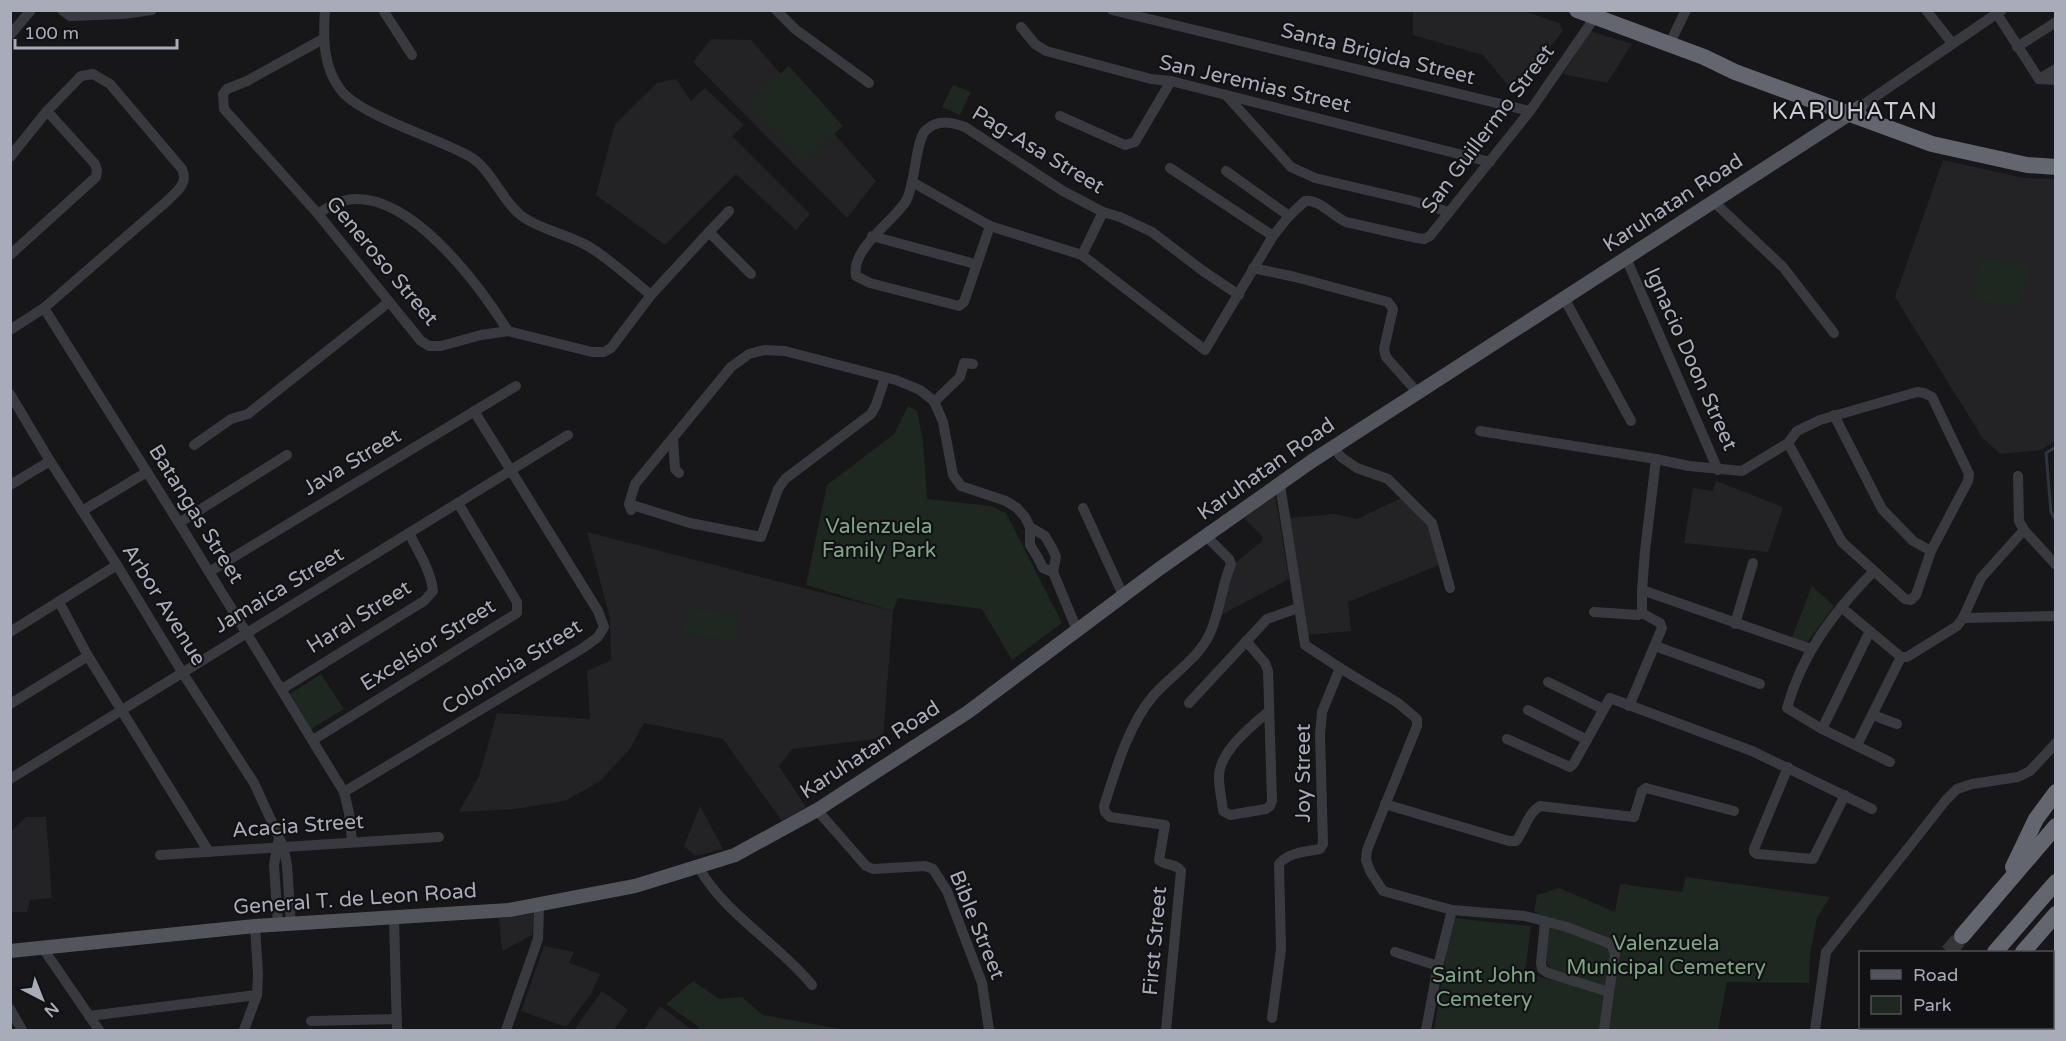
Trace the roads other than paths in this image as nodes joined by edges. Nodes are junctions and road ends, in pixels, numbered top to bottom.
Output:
1 (31, 10) edge
2 (62, 10) edge
3 (152, 10) edge
4 (325, 10) edge
5 (382, 10) edge
6 (776, 10) edge
7 (1112, 10) edge
8 (1578, 10) edge
9 (1686, 10) edge
10 (1926, 10) edge
11 (1999, 12) edge
12 (1595, 17) junction
13 (2055, 22) edge
14 (1021, 27) dead end
15 (10, 35) edge
16 (323, 39) junction
17 (1952, 43) junction
18 (1670, 45) junction
19 (2017, 47) junction
20 (412, 56) dead end
21 (2055, 69) edge
22 (2039, 80) junction
23 (2055, 80) edge
24 (1171, 81) junction
25 (868, 83) dead end
26 (1226, 95) junction
27 (47, 111) junction
28 (1530, 111) junction
29 (1854, 111) junction
30 (1060, 116) dead end
31 (10, 157) edge
32 (2055, 157) edge
33 (1490, 162) junction
34 (2055, 166) edge
35 (1170, 168) dead end
36 (1226, 171) dead end
37 (914, 183) junction
38 (1714, 202) junction
39 (729, 212) dead end
40 (1103, 212) junction
41 (1449, 212) junction
42 (318, 214) junction
43 (1289, 216) junction
44 (990, 226) junction
45 (709, 232) junction
46 (872, 236) junction
47 (1273, 236) junction
48 (10, 255) edge
49 (1082, 255) junction
50 (1626, 258) junction
51 (975, 264) junction
52 (1253, 268) junction
53 (751, 274) dead end
54 (651, 295) junction
55 (1239, 296) junction
56 (1564, 298) junction
57 (389, 302) junction
58 (44, 308) junction
59 (10, 330) edge
60 (508, 331) junction
61 (1834, 333) dead end
62 (973, 364) dead end
63 (885, 378) junction
64 (516, 386) dead end
65 (1417, 392) junction
66 (10, 394) edge
67 (934, 402) junction
68 (474, 411) junction
69 (1834, 415) junction
70 (1631, 421) dead end
71 (1480, 431) dead end
72 (568, 435) dead end
73 (673, 438) junction
74 (1788, 443) junction
75 (194, 445) dead end
76 (1333, 447) junction
77 (287, 455) dead end
78 (1656, 459) junction
79 (50, 461) junction
80 (510, 470) junction
81 (1718, 470) junction
82 (147, 472) junction
83 (679, 473) dead end
84 (2018, 476) dead end
85 (10, 485) edge
86 (1280, 485) junction
87 (458, 503) junction
88 (1083, 508) dead end
89 (82, 512) junction
90 (179, 523) junction
91 (1030, 526) junction
92 (2024, 530) junction
93 (409, 533) junction
94 (1206, 536) junction
95 (1931, 551) junction
96 (1753, 563) dead end
97 (117, 565) junction
98 (2055, 565) edge
99 (209, 572) junction
100 (1053, 572) junction
101 (1874, 572) junction
102 (1450, 588) dead end
103 (1642, 590) junction
104 (1123, 595) junction
105 (59, 602) junction
106 (1841, 607) junction
107 (1298, 608) junction
108 (1594, 612) dead end
109 (1642, 613) junction
110 (2055, 616) edge
111 (1963, 618) junction
112 (1735, 624) junction
113 (1077, 630) junction
114 (1870, 631) junction
115 (10, 632) edge
116 (246, 632) junction
117 (1246, 641) junction
118 (1655, 646) junction
119 (1811, 649) junction
120 (88, 656) junction
121 (1902, 657) junction
122 (1340, 668) junction
123 (182, 672) junction
124 (1548, 682) dead end
125 (1760, 684) dead end
126 (282, 689) junction
127 (1189, 703) dead end
128 (10, 704) edge
129 (1629, 706) junction
130 (1603, 709) junction
131 (121, 710) junction
132 (1528, 710) dead end
133 (1268, 712) junction
134 (1873, 715) junction
135 (1897, 724) dead end
136 (1822, 729) junction
137 (1507, 739) dead end
138 (313, 740) junction
139 (1587, 740) junction
140 (2055, 743) edge
141 (1857, 745) junction
142 (1890, 762) dead end
143 (1788, 767) junction
144 (10, 779) edge
145 (344, 792) junction
146 (2055, 792) edge
147 (1845, 795) junction
148 (1385, 804) junction
149 (1872, 808) dead end
150 (816, 810) junction
151 (1734, 811) dead end
152 (2055, 826) edge
153 (439, 837) dead end
154 (352, 841) junction
155 (280, 844) junction
156 (209, 852) junction
157 (160, 855) dead end
158 (698, 866) junction
159 (2055, 882) edge
160 (2003, 886) junction
161 (539, 906) junction
162 (1452, 910) junction
163 (2055, 914) edge
164 (284, 918) junction
165 (394, 919) junction
166 (1545, 922) junction
167 (255, 926) junction
168 (1962, 936) tunnel mouth
169 (42, 947) junction
170 (10, 951) edge
171 (1996, 951) edge
172 (2024, 951) edge
173 (1395, 952) dead end
174 (1438, 966) junction
175 (812, 985) dead end
176 (1610, 992) junction
177 (257, 995) junction
178 (10, 1009) edge
179 (89, 1016) junction
180 (1272, 1018) dead end
181 (311, 1021) dead end
182 (397, 1025) edge
183 (22, 1030) edge
184 (99, 1030) edge
185 (244, 1030) edge
186 (506, 1030) edge
187 (988, 1030) edge
188 (1166, 1030) edge
189 (1426, 1030) edge
190 (1604, 1030) edge
191 (1815, 1030) edge

1 - 15 street
2 - 3 street
4 - 16 street
5 - 20 street
6 - 25 street
7 - 28 street, Santa Brigida Street
8 - 12 highway
9 - 18 street
10 - 17 street
11 - 17 street
11 - 19 street
12 - 18 highway
12 - 28 street, San Guillermo Street
13 - 19 street
14 - 24 street, San Jeremias Street
16 - 42 street, Generoso Street
16 - 54 street
17 - 29 street
18 - 29 highway
19 - 22 street
21 - 22 street
22 - 23 street
24 - 26 street, San Jeremias Street
24 - 30 street
26 - 33 street, San Jeremias Street
26 - 41 street
27 - 31 street
27 - 48 street
27 - 58 street
28 - 33 street, San Guillermo Street
29 - 32 highway
29 - 34 highway
29 - 38 main road, Karuhatan Road
33 - 41 street, San Guillermo Street
35 - 47 street
36 - 43 street
37 - 40 street, Pag-Asa Street
37 - 44 street
37 - 46 street, Pag-Asa Street
38 - 50 main road, Karuhatan Road
38 - 61 street
39 - 45 street, Generoso Street
40 - 49 street
40 - 55 street, Pag-Asa Street
41 - 43 street, San Guillermo Street
42 - 57 street, Generoso Street
42 - 60 street
43 - 47 street, San Guillermo Street
44 - 49 street
44 - 51 street
45 - 53 street
45 - 54 street, Generoso Street
46 - 51 street
46 - 51 street, Pag-Asa Street
47 - 52 street, San Guillermo Street
49 - 55 street, San Guillermo Street
50 - 56 main road, Karuhatan Road
50 - 81 street, Ignacio Doon Street
52 - 55 street, San Guillermo Street
52 - 65 street
54 - 60 street, Generoso Street
56 - 65 main road, Karuhatan Road
56 - 70 street
57 - 60 street, Generoso Street
57 - 75 street
58 - 59 street
58 - 82 street, Batangas Street
62 - 67 street
63 - 67 street
63 - 73 street
63 - 73 street
64 - 68 street, Java Street
65 - 76 main road, Karuhatan Road
66 - 79 street, Arbor Avenue
67 - 91 street
68 - 80 street, Colombia Street
68 - 99 street, Java Street
69 - 74 street, Ignacio Doon Street
69 - 95 street
69 - 95 street, Ignacio Doon Street
71 - 78 street
72 - 80 street, Jamaica Street
73 - 83 street
74 - 81 street, Ignacio Doon Street
74 - 101 street, Ignacio Doon Street
76 - 86 main road, Karuhatan Road
76 - 102 street
77 - 90 street
78 - 81 street
78 - 103 street
79 - 85 street
79 - 89 street, Arbor Avenue
80 - 87 street, Jamaica Street
80 - 145 street, Colombia Street
82 - 89 street
82 - 90 street, Batangas Street
84 - 92 street
86 - 94 main road, Karuhatan Road
86 - 107 street
87 - 93 street, Jamaica Street
87 - 138 street, Excelsior Street
88 - 104 street
89 - 97 street, Arbor Avenue
90 - 99 street, Batangas Street
91 - 100 street
91 - 100 street
92 - 98 street
92 - 111 street
93 - 116 street, Jamaica Street
93 - 126 street, Haral Street
94 - 104 main road, Karuhatan Road
94 - 188 street, First Street
95 - 101 street, Ignacio Doon Street
96 - 112 street
97 - 105 street
97 - 123 street, Arbor Avenue
99 - 116 street, Batangas Street
100 - 113 street
101 - 106 street
103 - 109 street
103 - 112 street
104 - 113 main road, Karuhatan Road
105 - 115 street
105 - 120 street
106 - 114 street
106 - 119 street
107 - 117 street
107 - 122 street
108 - 109 street
109 - 118 street
110 - 111 street
111 - 121 street
112 - 119 street
113 - 150 main road, Karuhatan Road
114 - 121 street
114 - 136 street
116 - 123 street, Jamaica Street
116 - 126 street, Batangas Street
117 - 127 street
117 - 133 street
118 - 125 street
118 - 129 street
119 - 136 street
120 - 128 street
120 - 131 street
121 - 134 street
122 - 148 street
122 - 180 street, Joy Street
123 - 131 street, Jamaica Street
123 - 155 street, Arbor Avenue
124 - 130 street
126 - 138 street, Batangas Street
129 - 130 street
129 - 143 street
130 - 139 street
131 - 144 street, Jamaica Street
131 - 156 street
132 - 139 street
133 - 133 street
134 - 135 street
134 - 141 street
136 - 141 street
137 - 139 street
138 - 145 street, Batangas Street
140 - 191 street
141 - 142 street
143 - 147 street
143 - 147 street
145 - 154 street, Batangas Street
146 - 160 highway
147 - 149 street
148 - 151 street
148 - 162 street
150 - 158 main road, Karuhatan Road
150 - 187 street, Bible Street
152 - 160 highway
153 - 154 street, Acacia Street
154 - 155 street, Acacia Street
155 - 156 street, Acacia Street
155 - 164 street, Arbor Avenue
156 - 157 street, Acacia Street
158 - 161 main road, General T. de Leon Road
158 - 175 street
159 - 171 highway
160 - 168 highway
161 - 165 main road, General T. de Leon Road
161 - 186 street
162 - 166 street
162 - 174 street
163 - 172 highway
164 - 165 main road, General T. de Leon Road
164 - 167 main road, General T. de Leon Road
165 - 182 street
166 - 176 street
166 - 176 street
167 - 169 main road, General T. de Leon Road
167 - 177 street
169 - 170 main road, General T. de Leon Road
169 - 179 street
173 - 174 street
174 - 189 street
176 - 190 street
177 - 179 street
177 - 185 street
178 - 183 street
179 - 184 street
181 - 182 street

